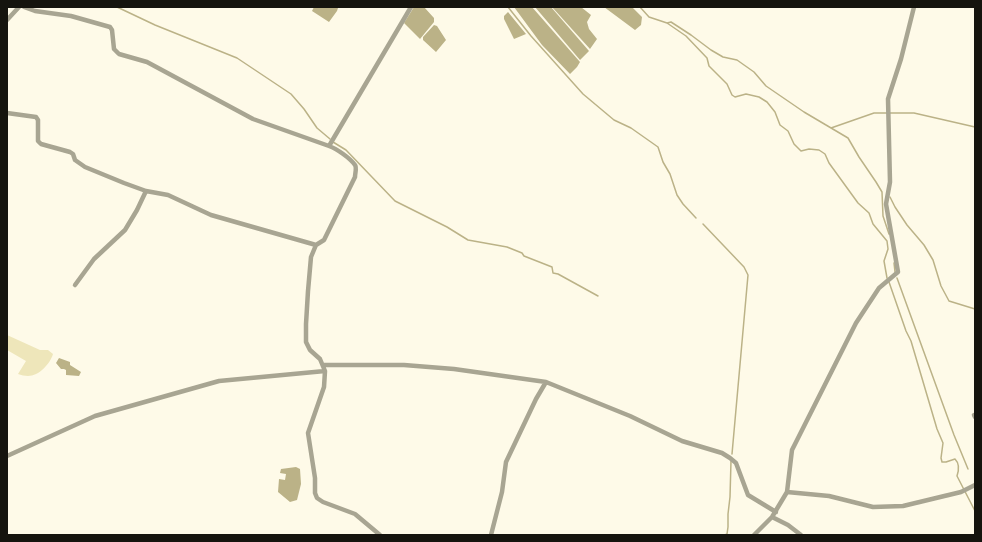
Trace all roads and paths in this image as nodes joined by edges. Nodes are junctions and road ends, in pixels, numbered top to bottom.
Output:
1 (19, 7) edge
2 (24, 7) edge
3 (411, 7) edge
4 (914, 7) edge
5 (7, 20) edge
6 (7, 113) edge
7 (329, 146) junction
8 (146, 191) junction
9 (316, 245) junction
10 (75, 285) dead end
11 (323, 365) junction
12 (326, 371) junction
13 (546, 382) junction
14 (7, 456) edge
15 (975, 485) edge
16 (788, 492) junction
17 (776, 512) junction
18 (772, 517) junction
19 (380, 535) edge
20 (492, 535) edge
21 (754, 535) edge
22 (801, 535) edge

1 - 5 street
2 - 7 street
3 - 7 street
4 - 16 street
6 - 8 street
7 - 9 street
8 - 9 street
8 - 10 street
9 - 11 street
11 - 12 street
11 - 13 street
12 - 14 street
12 - 19 street
13 - 17 street
13 - 20 street
15 - 16 street
16 - 17 street
17 - 18 street
18 - 21 street
18 - 22 street

